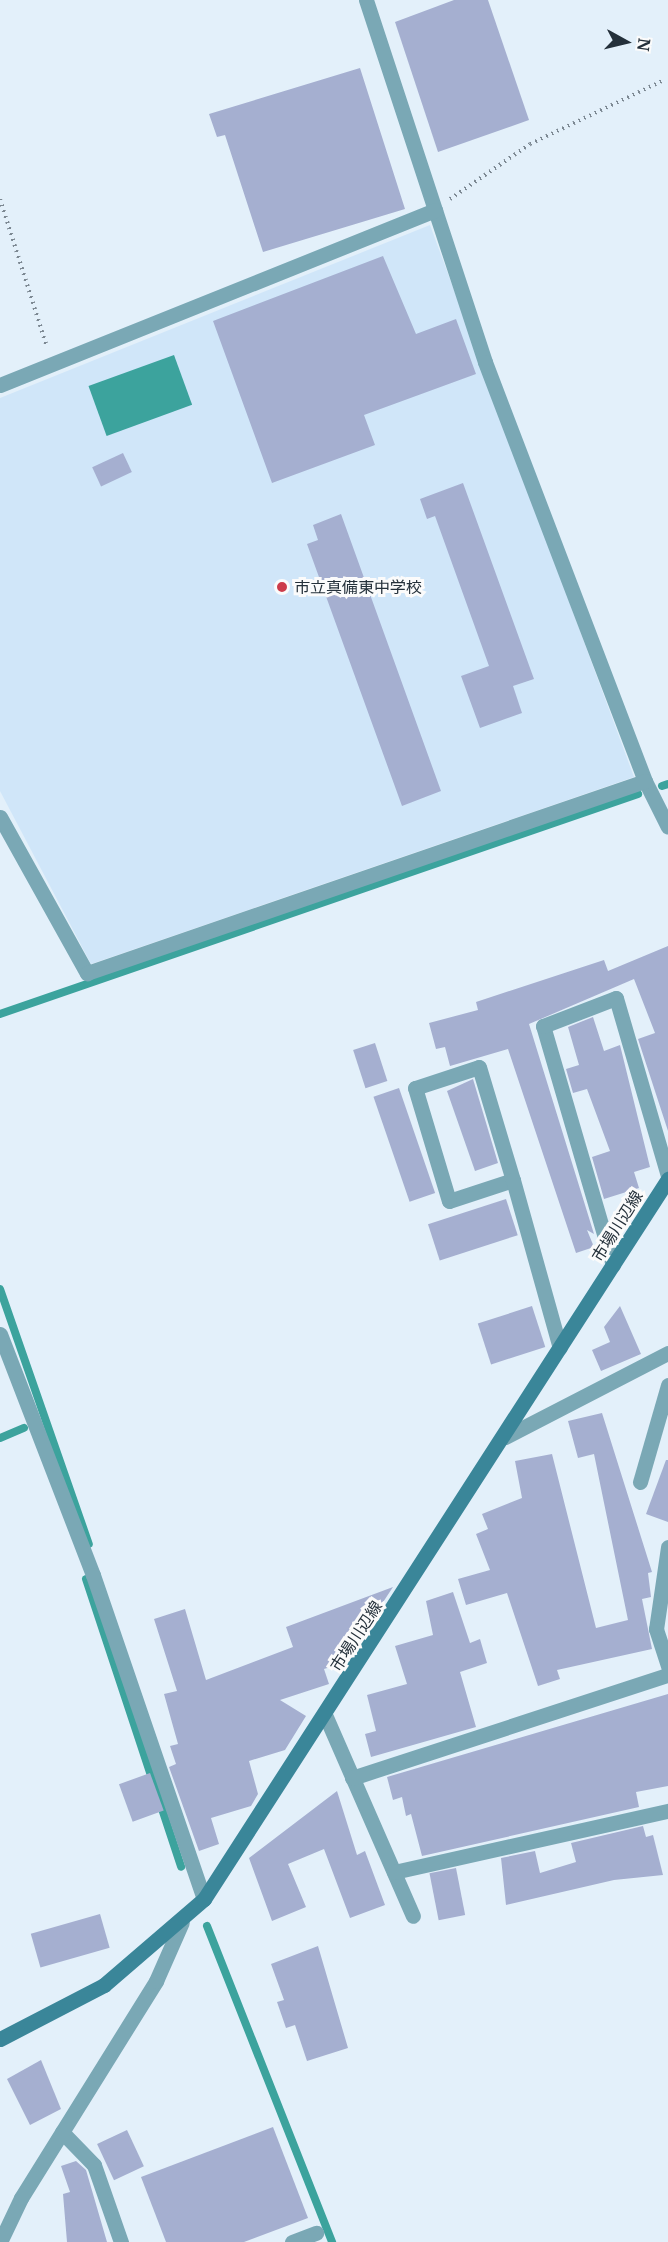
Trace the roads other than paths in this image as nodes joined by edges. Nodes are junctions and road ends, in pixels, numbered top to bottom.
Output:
1 (366, 0) edge
2 (435, 210) junction
3 (0, 385) edge
4 (645, 782) junction
5 (0, 817) edge
6 (668, 827) edge
7 (668, 1177) edge
8 (513, 1180) junction
9 (614, 1265) junction
10 (0, 1334) edge
11 (560, 1348) junction
12 (668, 1353) edge
13 (668, 1385) edge
14 (505, 1437) junction
15 (640, 1482) dead end
16 (668, 1547) edge
17 (668, 1667) edge
18 (668, 1676) edge
19 (326, 1717) junction
20 (352, 1778) junction
21 (668, 1811) edge
22 (394, 1872) junction
23 (204, 1899) junction
24 (413, 1916) dead end
25 (182, 1922) junction
26 (0, 2039) edge
27 (62, 2132) junction
28 (316, 2233) dead end
29 (0, 2242) edge
30 (122, 2242) edge
31 (292, 2242) edge

1 - 2 street
2 - 3 street
2 - 4 street
4 - 5 street
4 - 6 street
7 - 9 main road, 市場川辺線
7 - 9 street
8 - 8 street
8 - 11 street
9 - 11 main road, 市場川辺線
10 - 23 street
11 - 14 main road, 市場川辺線
12 - 14 street
13 - 15 street
14 - 19 main road, 市場川辺線
16 - 17 street
18 - 20 street
19 - 20 street
19 - 23 main road, 市場川辺線
20 - 22 street
21 - 22 street
22 - 24 street
23 - 25 main road, 市場川辺線
25 - 26 main road, 市場川辺線
25 - 27 street
27 - 29 street
27 - 30 street
28 - 31 street

